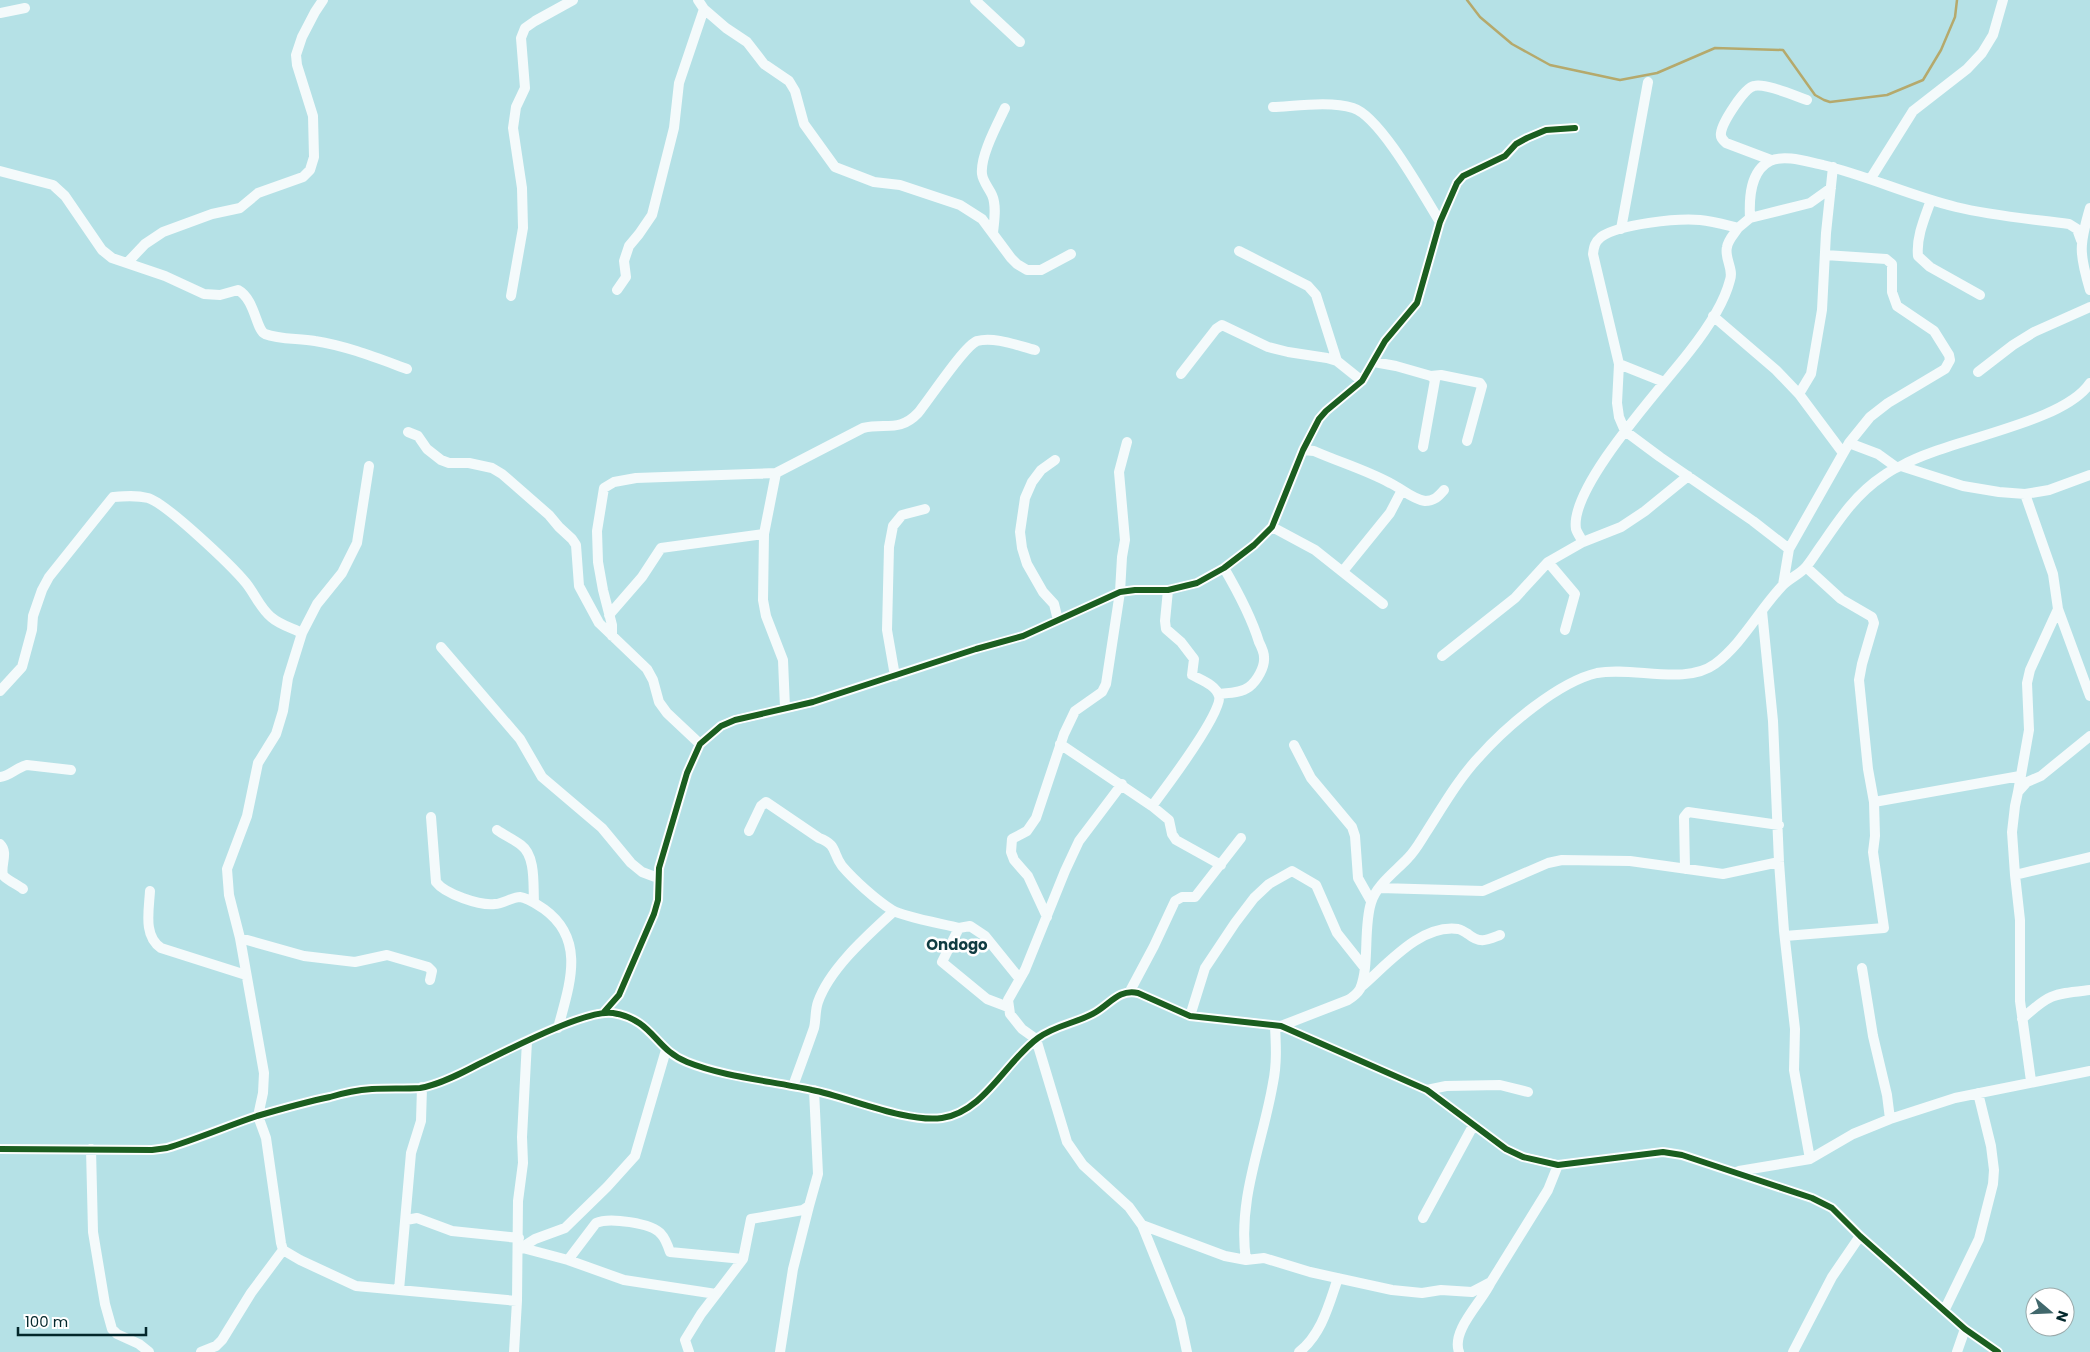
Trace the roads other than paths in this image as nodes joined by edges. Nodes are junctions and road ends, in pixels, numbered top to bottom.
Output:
1 (323, 0) edge
2 (574, 0) edge
3 (698, 0) edge
4 (975, 0) edge
5 (2003, 0) edge
6 (25, 8) dead end
7 (704, 9) junction
8 (0, 14) edge
9 (1020, 42) dead end
10 (1648, 82) dead end
11 (1807, 100) dead end
12 (1273, 107) dead end
13 (1004, 108) dead end
14 (1575, 128) dead end
15 (1772, 160) junction
16 (1833, 168) junction
17 (0, 171) edge
18 (1871, 178) junction
19 (1831, 188) junction
20 (1931, 200) junction
21 (2090, 208) edge
22 (1750, 218) junction
23 (1440, 222) junction
24 (1738, 228) junction
25 (1620, 229) junction
26 (993, 233) junction
27 (2085, 237) edge
28 (1239, 251) dead end
29 (1071, 254) dead end
30 (1825, 255) junction
31 (127, 263) junction
32 (617, 290) dead end
33 (2090, 290) edge
34 (1980, 295) dead end
35 (511, 296) dead end
36 (2090, 307) edge
37 (1713, 316) junction
38 (1035, 350) dead end
39 (1337, 361) junction
40 (1374, 362) junction
41 (1619, 364) junction
42 (407, 369) dead end
43 (1978, 372) dead end
44 (1181, 374) dead end
45 (1431, 376) junction
46 (1362, 381) junction
47 (1664, 382) junction
48 (2088, 388) edge
49 (1799, 394) junction
50 (1625, 431) junction
51 (408, 432) dead end
52 (1467, 441) dead end
53 (1127, 442) dead end
54 (1849, 443) junction
55 (1423, 447) dead end
56 (1303, 450) junction
57 (1843, 454) junction
58 (1055, 460) dead end
59 (369, 466) dead end
60 (1899, 467) junction
61 (776, 474) junction
62 (2090, 475) edge
63 (1688, 476) junction
64 (1402, 490) junction
65 (1444, 490) dead end
66 (2025, 494) junction
67 (925, 509) dead end
68 (1272, 527) junction
69 (764, 534) junction
70 (1583, 542) junction
71 (1789, 550) junction
72 (1548, 562) junction
73 (1806, 567) junction
74 (1224, 568) junction
75 (1342, 571) junction
76 (1783, 585) junction
77 (1168, 590) junction
78 (1120, 592) junction
79 (1383, 604) dead end
80 (2058, 609) junction
81 (1762, 611) junction
82 (609, 614) junction
83 (1058, 620) junction
84 (1565, 630) dead end
85 (302, 633) junction
86 (612, 636) junction
87 (441, 647) dead end
88 (1442, 656) dead end
89 (895, 676) junction
90 (0, 691) edge
91 (1219, 694) junction
92 (2090, 696) edge
93 (785, 708) junction
94 (2090, 736) edge
95 (700, 744) junction
96 (1060, 744) junction
97 (1294, 745) dead end
98 (71, 770) dead end
99 (2020, 776) junction
100 (0, 777) edge
101 (1122, 784) junction
102 (2018, 792) junction
103 (1874, 802) junction
104 (1152, 806) junction
105 (431, 818) dead end
106 (1779, 825) junction
107 (496, 830) dead end
108 (749, 831) dead end
109 (1241, 838) dead end
110 (0, 844) edge
111 (2090, 857) edge
112 (1779, 862) junction
113 (1221, 865) junction
114 (1685, 869) junction
115 (2015, 875) junction
116 (658, 878) junction
117 (1380, 888) junction
118 (23, 889) dead end
119 (150, 891) dead end
120 (1371, 901) junction
121 (534, 902) junction
122 (894, 911) junction
123 (1047, 917) junction
124 (959, 928) junction
125 (1500, 935) dead end
126 (1785, 936) junction
127 (240, 938) junction
128 (1364, 967) junction
129 (1862, 968) dead end
130 (246, 975) junction
131 (1019, 978) junction
132 (430, 980) dead end
133 (1361, 987) junction
134 (2090, 990) edge
135 (1130, 992) junction
136 (1008, 1007) junction
137 (604, 1012) junction
138 (1190, 1016) junction
139 (2022, 1018) junction
140 (1278, 1026) junction
141 (558, 1028) junction
142 (1036, 1039) junction
143 (527, 1041) junction
144 (666, 1050) junction
145 (2090, 1071) edge
146 (2031, 1081) junction
147 (793, 1086) junction
148 (422, 1088) junction
149 (814, 1090) junction
150 (1427, 1090) junction
151 (1528, 1092) dead end
152 (1978, 1093) junction
153 (258, 1116) junction
154 (1890, 1120) junction
155 (1473, 1126) junction
156 (0, 1148) edge
157 (91, 1149) junction
158 (1810, 1159) junction
159 (1558, 1165) junction
160 (1736, 1172) junction
161 (809, 1206) junction
162 (1423, 1218) dead end
163 (406, 1220) junction
164 (1142, 1225) junction
165 (1860, 1236) junction
166 (520, 1244) junction
167 (284, 1250) junction
168 (743, 1259) junction
169 (568, 1260) junction
170 (1246, 1260) junction
171 (1338, 1278) junction
172 (1491, 1282) junction
173 (399, 1290) junction
174 (716, 1294) junction
175 (517, 1302) junction
176 (1945, 1309) junction
177 (1965, 1330) junction
178 (1185, 1350) edge
179 (148, 1352) edge
180 (201, 1352) edge
181 (514, 1352) edge
182 (689, 1352) edge
183 (780, 1352) edge
184 (1299, 1352) edge
185 (1459, 1352) edge
186 (1793, 1352) edge
187 (1957, 1352) edge
188 (1998, 1352) edge

1 - 31 street
2 - 35 street
3 - 7 street
4 - 9 street
5 - 18 street
6 - 8 street
7 - 26 street
7 - 32 street
10 - 25 street
11 - 15 street
12 - 23 street
13 - 26 street
14 - 23 street
15 - 16 street
15 - 22 street
16 - 18 street
16 - 19 street
17 - 31 street
18 - 20 street
19 - 22 street
19 - 30 street
20 - 27 street
20 - 34 street
21 - 27 street
22 - 24 street
23 - 40 street
24 - 25 street
24 - 37 street
25 - 41 street
26 - 29 street
27 - 33 street
28 - 39 street
30 - 49 street
30 - 54 street
31 - 42 street
36 - 43 street
37 - 47 street
37 - 49 street
38 - 61 street
39 - 44 street
39 - 46 street
40 - 45 street
40 - 46 street
41 - 47 street
41 - 50 street
45 - 52 street
45 - 55 street
46 - 56 street
47 - 50 street
48 - 60 street
49 - 57 street
50 - 63 street
50 - 70 street
51 - 86 street
53 - 78 street
54 - 57 street
54 - 60 street
56 - 64 street
56 - 68 street
57 - 71 street
58 - 83 street
59 - 85 street
60 - 66 street
60 - 73 street
61 - 69 street
61 - 82 street
62 - 66 street
63 - 70 street
63 - 71 street
64 - 65 street
64 - 75 street
66 - 80 street
67 - 89 street
68 - 74 street
68 - 75 street
69 - 82 street
69 - 93 street
70 - 72 street
71 - 76 street
72 - 84 street
72 - 88 street
73 - 76 street
73 - 103 street
74 - 77 street
74 - 91 street
75 - 79 street
76 - 81 street
77 - 78 street
77 - 91 street
78 - 83 street
78 - 96 street
80 - 92 street
80 - 99 street
81 - 106 street
81 - 117 street
82 - 86 street
83 - 89 street
85 - 90 street
85 - 127 street
86 - 95 street
87 - 116 street
89 - 93 street
91 - 104 street
93 - 95 street
94 - 102 street
95 - 116 street
96 - 101 street
96 - 123 street
97 - 120 street
98 - 100 street
99 - 102 street
99 - 103 street
101 - 104 street
101 - 123 street
102 - 115 street
103 - 126 street
104 - 113 street
105 - 121 street
106 - 112 street
106 - 114 street
107 - 121 street
108 - 122 street
109 - 113 street
110 - 118 street
111 - 115 street
112 - 114 street
112 - 126 street
113 - 135 street
114 - 117 street
115 - 139 street
116 - 137 street
117 - 120 street
119 - 130 street
120 - 128 street
121 - 141 street
122 - 124 street
122 - 147 street
123 - 131 street
124 - 131 street
124 - 136 street
125 - 133 street
126 - 158 street
127 - 130 street
127 - 132 street
128 - 133 street
128 - 138 street
129 - 154 street
130 - 153 street
131 - 136 street
133 - 140 street
134 - 139 street
135 - 138 street
135 - 142 street
136 - 142 street
137 - 141 street
137 - 144 street
138 - 140 street
139 - 146 street
140 - 150 street
140 - 170 street
141 - 143 street
142 - 149 street
142 - 164 street
143 - 148 street
143 - 166 street
144 - 147 street
144 - 166 street
145 - 146 street
146 - 152 street
147 - 149 street
148 - 153 street
148 - 163 street
149 - 161 street
150 - 151 street
150 - 155 street
152 - 154 street
152 - 176 street
153 - 157 street
153 - 167 street
154 - 158 street
155 - 159 street
155 - 162 street
156 - 157 street
157 - 179 street
158 - 160 street
159 - 160 street
159 - 172 street
160 - 165 street
161 - 168 street
161 - 183 street
163 - 166 street
163 - 173 street
164 - 170 street
164 - 178 street
165 - 176 street
165 - 186 street
166 - 169 street
166 - 175 street
167 - 173 street
167 - 180 street
168 - 169 street
168 - 174 street
169 - 174 street
170 - 171 street
171 - 172 street
171 - 184 street
172 - 185 street
173 - 175 street
174 - 182 street
175 - 181 street
176 - 177 street
177 - 187 street
177 - 188 street

